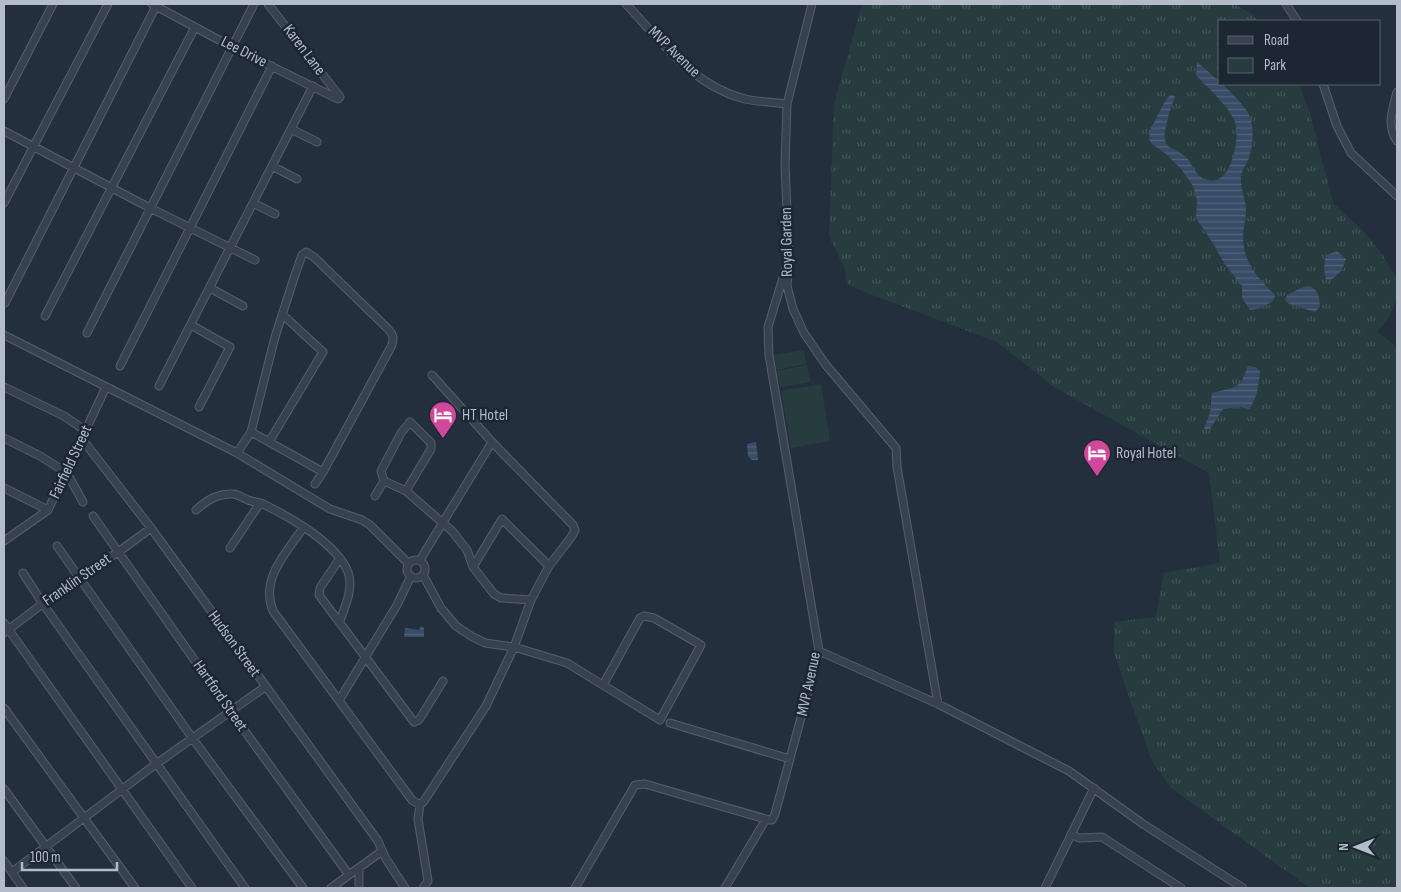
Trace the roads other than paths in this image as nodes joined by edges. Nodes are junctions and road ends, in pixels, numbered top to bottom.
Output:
1 (52, 4) edge
2 (108, 4) edge
3 (254, 4) edge
4 (268, 4) edge
5 (626, 4) edge
6 (812, 4) edge
7 (1286, 4) edge
8 (154, 5) edge
9 (1296, 20) edge
10 (195, 27) junction
11 (232, 47) junction
12 (272, 66) junction
13 (1323, 85) edge
14 (313, 86) junction
15 (1397, 92) edge
16 (339, 98) joint
17 (4, 99) edge
18 (787, 104) junction
19 (1395, 107) edge
20 (291, 129) junction
21 (4, 131) edge
22 (1397, 141) edge
23 (317, 142) dead end
24 (33, 146) junction
25 (272, 166) junction
26 (74, 168) junction
27 (297, 179) dead end
28 (112, 188) junction
29 (1397, 196) edge
30 (4, 203) edge
31 (253, 203) junction
32 (150, 208) junction
33 (275, 214) dead end
34 (190, 228) junction
35 (230, 248) junction
36 (789, 258) junction
37 (255, 260) dead end
38 (210, 288) junction
39 (5, 303) dead end
40 (243, 306) dead end
41 (282, 314) junction
42 (45, 316) dead end
43 (191, 325) junction
44 (87, 333) dead end
45 (4, 335) edge
46 (120, 366) dead end
47 (432, 376) dead end
48 (4, 386) edge
49 (160, 386) dead end
50 (106, 387) junction
51 (199, 407) dead end
52 (86, 431) junction
53 (251, 432) junction
54 (4, 438) edge
55 (82, 439) junction
56 (269, 442) junction
57 (492, 442) junction
58 (237, 453) junction
59 (323, 472) junction
60 (67, 473) junction
61 (384, 481) junction
62 (315, 484) dead end
63 (4, 488) edge
64 (406, 491) junction
65 (375, 496) dead end
66 (83, 502) dead end
67 (260, 503) junction
68 (48, 510) junction
69 (196, 510) dead end
70 (92, 516) dead end
71 (443, 524) junction
72 (151, 528) junction
73 (303, 528) junction
74 (5, 539) edge
75 (57, 546) dead end
76 (230, 548) dead end
77 (117, 553) junction
78 (340, 558) junction
79 (420, 560) junction
80 (409, 564) junction
81 (549, 566) junction
82 (472, 567) junction
83 (23, 573) dead end
84 (79, 576) junction
85 (411, 576) junction
86 (423, 576) junction
87 (531, 600) junction
88 (43, 604) junction
89 (340, 621) junction
90 (5, 628) edge
91 (514, 647) junction
92 (819, 651) junction
93 (365, 657) junction
94 (443, 681) dead end
95 (603, 685) junction
96 (265, 687) junction
97 (340, 700) junction
98 (938, 704) junction
99 (4, 708) edge
100 (231, 712) junction
101 (670, 723) dead end
102 (193, 738) junction
103 (790, 759) junction
104 (156, 764) junction
105 (1094, 788) junction
106 (4, 789) edge
107 (122, 791) junction
108 (420, 805) junction
109 (84, 818) junction
110 (766, 819) junction
111 (1071, 834) junction
112 (45, 847) junction
113 (382, 852) junction
114 (4, 861) edge
115 (359, 868) junction
116 (12, 872) junction
117 (349, 875) junction
118 (21, 888) edge
119 (76, 888) edge
120 (134, 888) edge
121 (192, 888) edge
122 (245, 888) edge
123 (302, 888) edge
124 (331, 888) edge
125 (359, 888) edge
126 (405, 888) edge
127 (423, 888) edge
128 (575, 888) edge
129 (725, 888) edge
130 (1045, 888) edge
131 (1181, 888) edge
132 (1243, 888) edge

1 - 17 street
2 - 24 street
3 - 11 street
4 - 16 street, Karen Lane
5 - 18 street, MVP Avenue
6 - 18 street, Royal Garden
7 - 9 street
8 - 10 street, Lee Drive
8 - 26 street
10 - 11 street, Lee Drive
10 - 28 street
11 - 12 street, Lee Drive
11 - 32 street
12 - 14 street, Lee Drive
12 - 34 street
13 - 29 street
14 - 16 street, Lee Drive
14 - 20 street
15 - 19 street
18 - 36 street, Royal Garden
19 - 22 street
20 - 23 street
20 - 25 street
21 - 24 street
24 - 26 street
24 - 30 street
25 - 27 street
25 - 31 street
26 - 28 street
26 - 39 street
28 - 32 street
28 - 42 street
31 - 33 street
31 - 35 street
32 - 34 street
32 - 44 street
34 - 35 street
34 - 46 street
35 - 37 street
35 - 38 street
36 - 92 street, MVP Avenue
36 - 98 street, Royal Garden
38 - 40 street
38 - 43 street
41 - 53 street
41 - 56 street
41 - 59 street
43 - 49 street
43 - 51 street
45 - 50 street
47 - 57 street
48 - 52 street
50 - 52 street, Fairfield Street
50 - 58 street
52 - 55 street, Fairfield Street
53 - 56 street
53 - 58 street
54 - 60 street
55 - 60 street, Fairfield Street
55 - 72 street, Hudson Street
56 - 59 street
57 - 71 street
57 - 81 street
58 - 80 street
59 - 62 street
60 - 66 street
60 - 68 street, Fairfield Street
61 - 64 street
61 - 64 street
61 - 65 street
63 - 68 street
64 - 71 street
67 - 69 street
67 - 73 street
67 - 76 street
68 - 74 street, Fairfield Street
70 - 77 street, Hartford Street
71 - 79 street
71 - 82 street
72 - 77 street, Franklin Street
72 - 96 street, Hudson Street
73 - 78 street
73 - 97 street
75 - 84 street
77 - 84 street, Franklin Street
77 - 100 street, Hartford Street
78 - 89 street
78 - 89 street
79 - 80 street
79 - 86 street
80 - 85 street
81 - 82 street
81 - 87 street
82 - 87 street
83 - 88 street
84 - 88 street, Franklin Street
84 - 102 street
85 - 86 street
85 - 93 street
86 - 91 street
87 - 91 street
88 - 90 street, Franklin Street
88 - 104 street
89 - 93 street
90 - 107 street
91 - 95 street
91 - 108 street
92 - 98 street
92 - 103 street, MVP Avenue
93 - 94 street
93 - 97 street
95 - 95 street
96 - 100 street
96 - 113 street, Hudson Street
97 - 108 street
98 - 105 street
99 - 109 street
100 - 102 street
100 - 117 street, Hartford Street
101 - 103 street
102 - 104 street
102 - 123 street
103 - 110 street, MVP Avenue
104 - 107 street
104 - 122 street
105 - 111 street
105 - 132 street
106 - 112 street
107 - 109 street
107 - 121 street
108 - 127 street
109 - 112 street
109 - 120 street
110 - 128 street
110 - 129 street
111 - 130 street
111 - 131 street
112 - 116 street
112 - 119 street
113 - 115 street
113 - 126 street, Hudson Street
114 - 116 street
115 - 117 street
115 - 125 street
116 - 118 street
117 - 124 street

